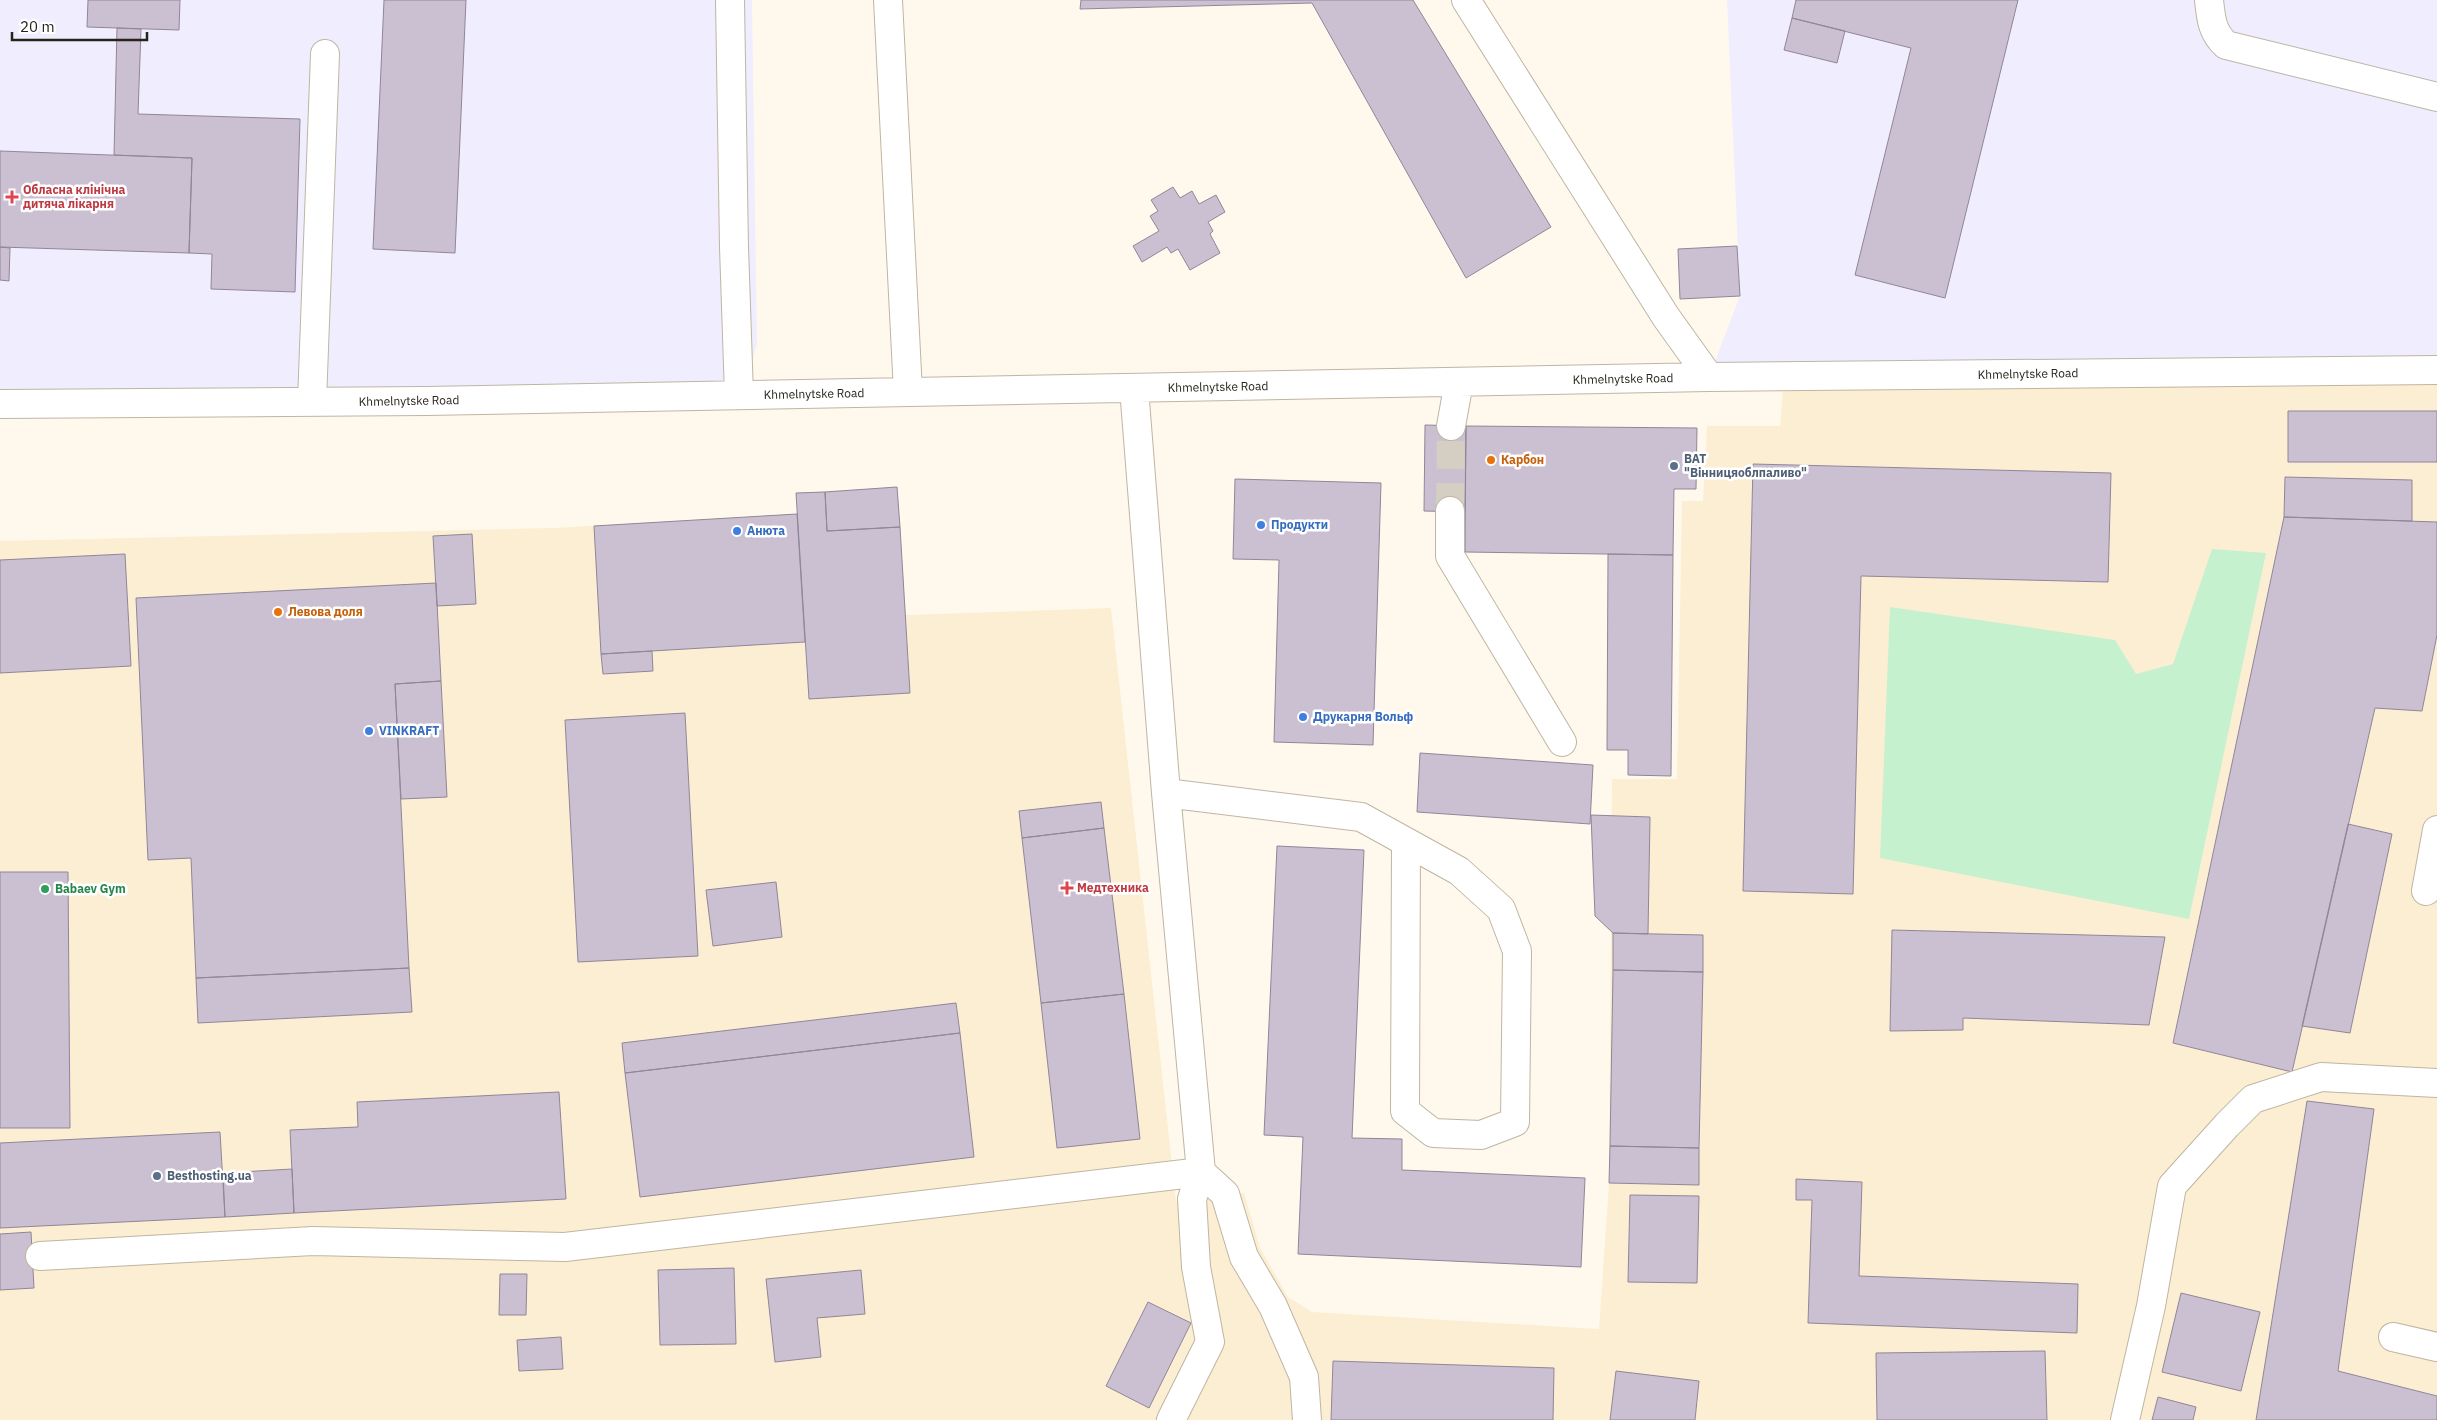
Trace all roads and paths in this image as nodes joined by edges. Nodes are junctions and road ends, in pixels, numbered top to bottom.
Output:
1 (730, 0) edge
2 (888, 0) edge
3 (1466, 0) edge
4 (2209, 0) edge
5 (325, 54) dead end
6 (2437, 97) edge
7 (2437, 370) edge
8 (1709, 377) junction
9 (1459, 382) junction
10 (1134, 388) junction
11 (908, 392) junction
12 (739, 395) junction
13 (312, 402) junction
14 (0, 404) edge
15 (1450, 426) tunnel mouth
16 (1450, 511) tunnel mouth
17 (1562, 742) dead end
18 (1166, 792) junction
19 (2437, 830) edge
20 (1406, 842) junction
21 (2426, 891) dead end
22 (2437, 1083) edge
23 (1201, 1172) junction
24 (40, 1256) dead end
25 (2393, 1337) dead end
26 (2437, 1347) edge
27 (1171, 1420) edge
28 (1307, 1420) edge
29 (2126, 1420) edge

1 - 12 street
2 - 11 street
3 - 8 street
4 - 6 street
5 - 13 street
7 - 8 street, Khmelnytske Road
8 - 9 street, Khmelnytske Road
9 - 10 street, Khmelnytske Road
9 - 15 street
10 - 11 street, Khmelnytske Road
10 - 18 street
11 - 12 street, Khmelnytske Road
12 - 13 street, Khmelnytske Road
13 - 14 street, Khmelnytske Road
16 - 17 street
18 - 20 street
18 - 23 street
19 - 21 street
20 - 20 street
22 - 29 street
23 - 24 street
23 - 27 street
23 - 28 street
25 - 26 street

